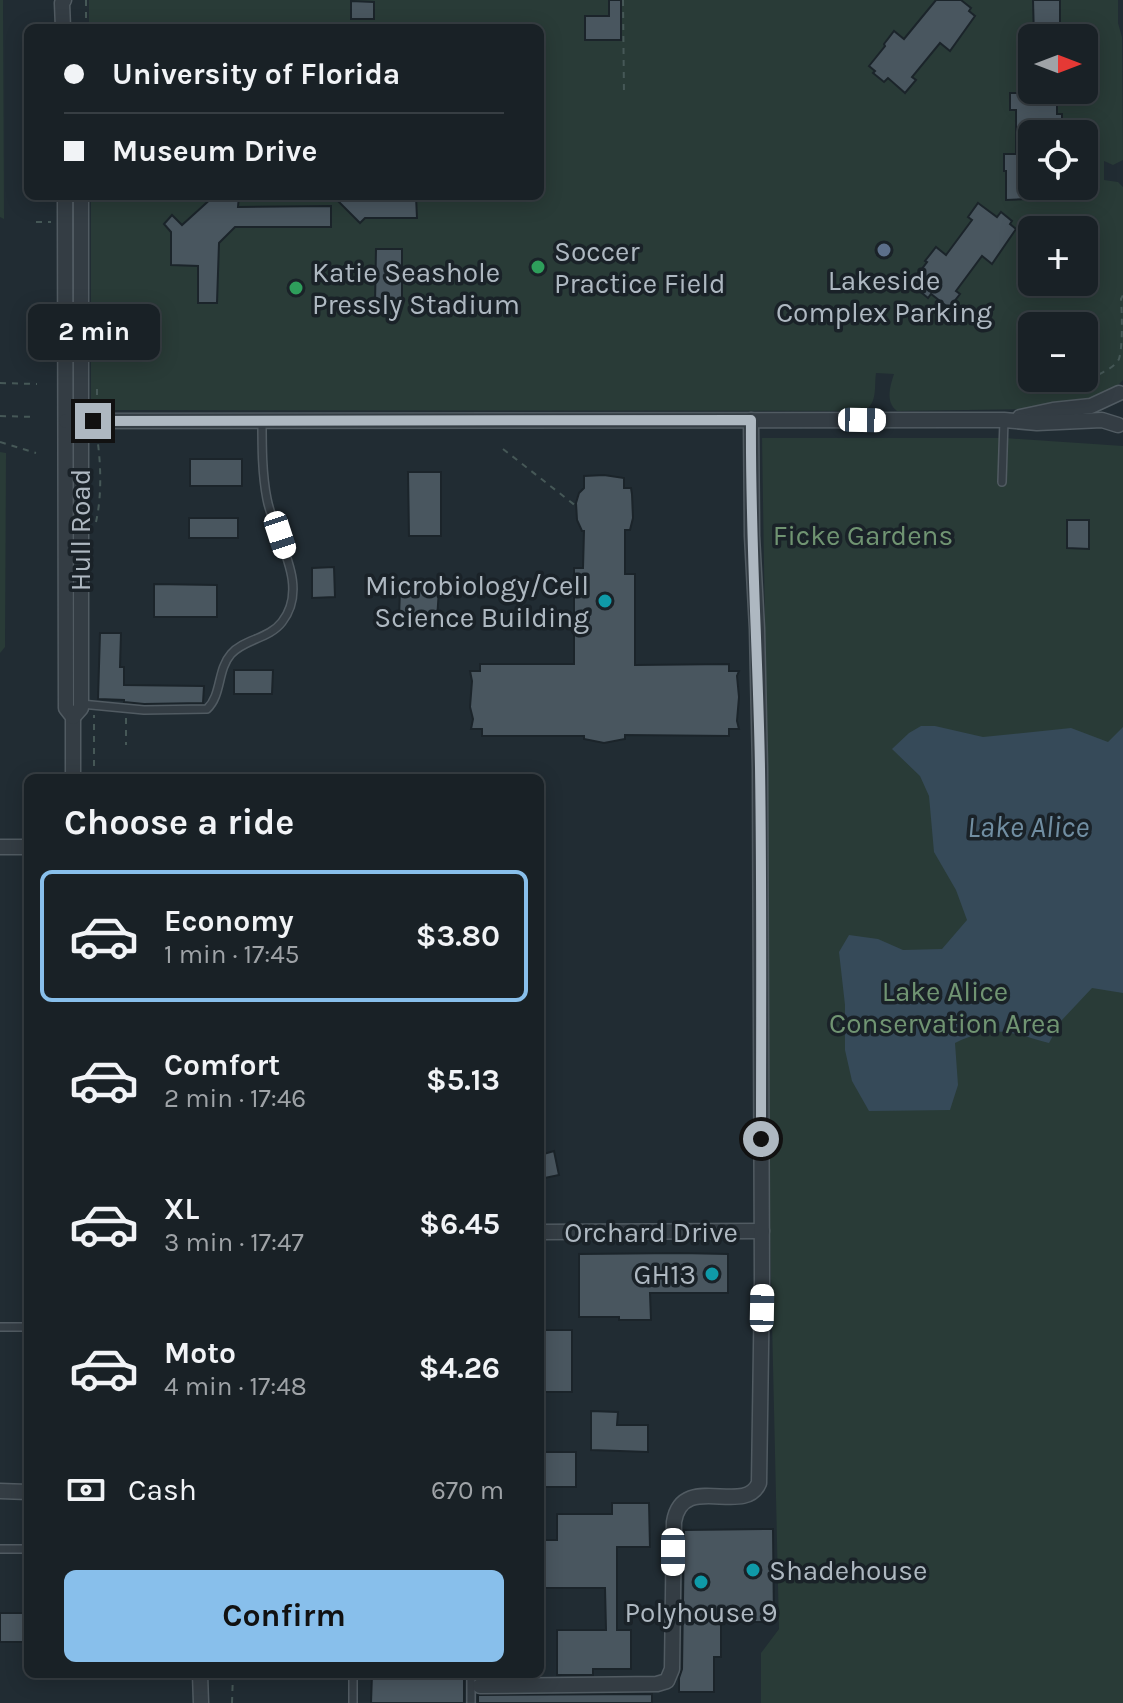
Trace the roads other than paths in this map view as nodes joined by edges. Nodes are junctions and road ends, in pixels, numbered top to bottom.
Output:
1 (67, 0) edge
2 (63, 24) edge
3 (70, 24) edge
4 (65, 200) edge
5 (81, 200) edge
6 (1121, 391) edge
7 (262, 420) junction
8 (751, 420) junction
9 (1004, 420) junction
10 (73, 421) junction
11 (1120, 428) edge
12 (1002, 482) dead end
13 (82, 710) junction
14 (74, 774) edge
15 (0, 847) edge
16 (24, 847) edge
17 (762, 1231) junction
18 (544, 1232) edge
19 (0, 1327) edge
20 (24, 1327) edge
21 (0, 1491) edge
22 (24, 1492) edge
23 (0, 1549) edge
24 (24, 1549) edge
25 (200, 1678) edge
26 (353, 1678) edge
27 (476, 1680) edge
28 (201, 1703) edge
29 (353, 1703) edge
30 (471, 1703) edge

1 - 2 street
1 - 3 street
4 - 10 street, Hull Road
5 - 10 street, Hull Road
6 - 9 street
6 - 11 street
7 - 8 street
7 - 10 street
7 - 13 lane
8 - 9 street
8 - 17 street
9 - 11 street
9 - 12 lane
10 - 13 street, Hull Road
13 - 14 street, Hull Road
15 - 16 street
17 - 18 street, Orchard Drive
17 - 27 street
19 - 20 lane
21 - 22 street
23 - 24 lane
25 - 28 street
26 - 29 lane
27 - 30 lane

